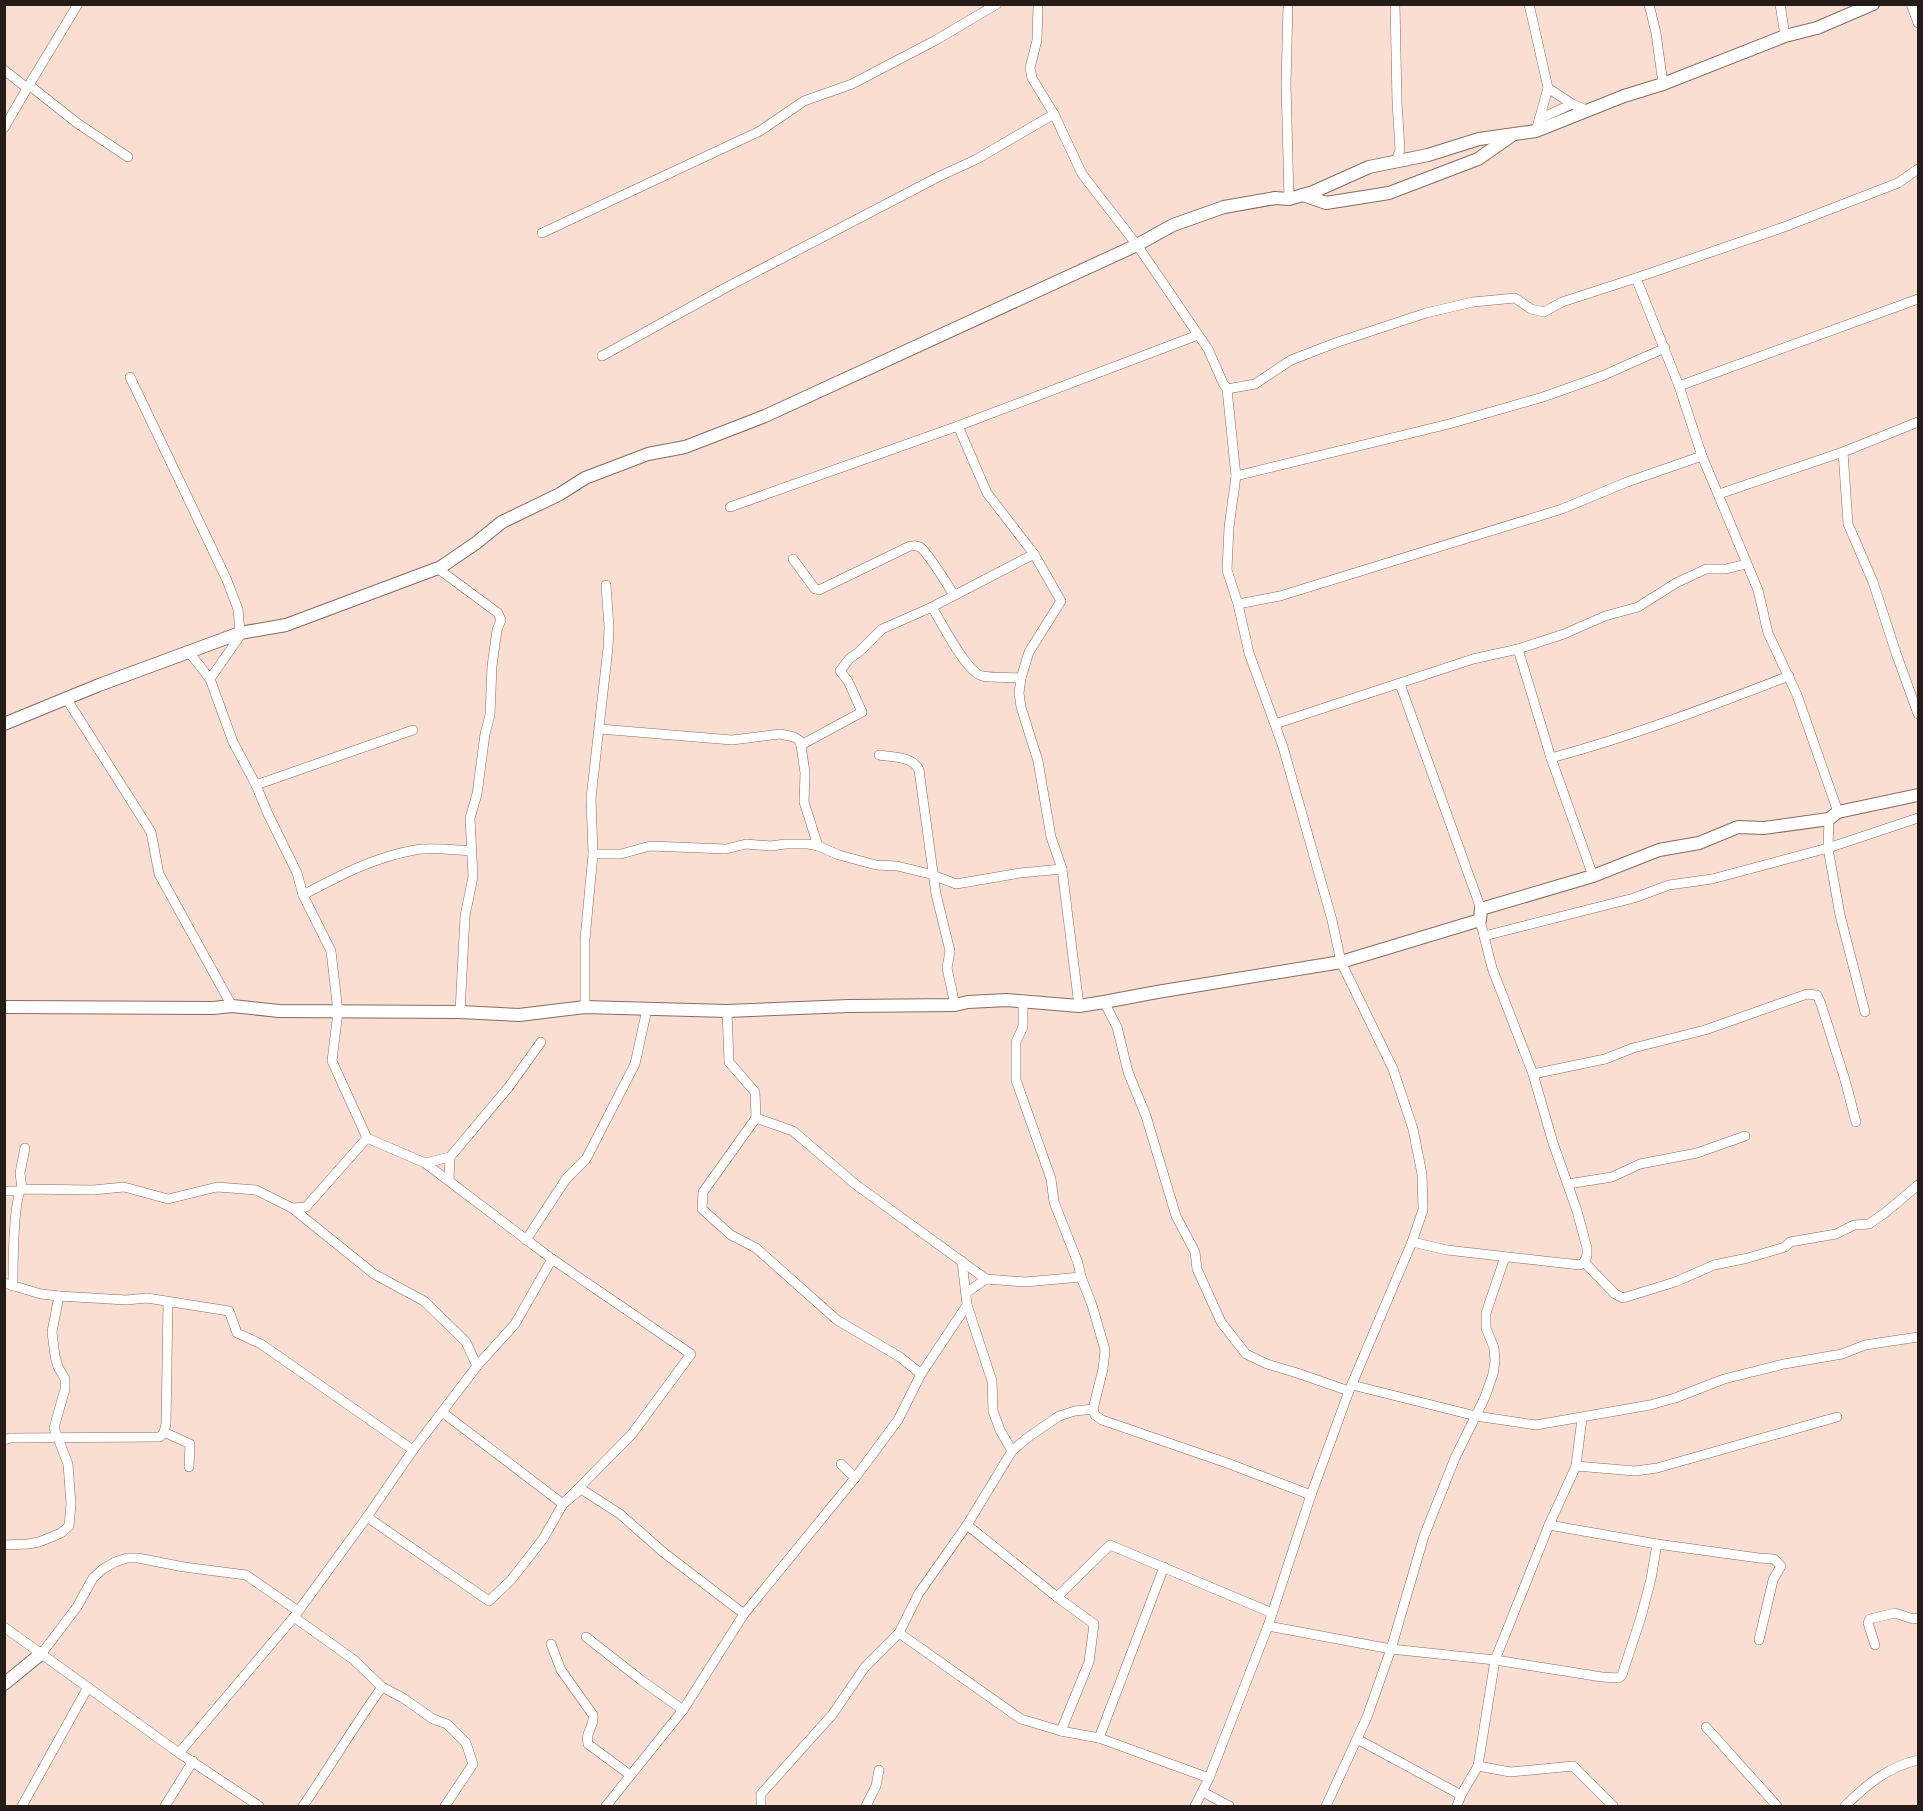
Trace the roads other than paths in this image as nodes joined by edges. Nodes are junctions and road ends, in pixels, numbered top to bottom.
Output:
1 (78, 4) edge
2 (997, 4) edge
3 (1038, 4) edge
4 (1288, 4) edge
5 (1395, 4) edge
6 (1529, 4) edge
7 (1649, 4) edge
8 (1780, 4) edge
9 (1873, 4) edge
10 (1909, 5) edge
11 (1918, 23) edge
12 (1785, 36) junction
13 (4, 70) edge
14 (1663, 84) junction
15 (28, 86) junction
16 (1548, 88) junction
17 (1572, 104) junction
18 (1589, 111) junction
19 (1054, 114) junction
20 (1537, 125) junction
21 (4, 128) edge
22 (1514, 134) junction
23 (1401, 156) junction
24 (128, 157) dead end
25 (1918, 169) edge
26 (1303, 195) junction
27 (1289, 199) junction
28 (542, 233) dead end
29 (1137, 245) junction
30 (1636, 278) junction
31 (1918, 299) edge
32 (1198, 335) junction
33 (1665, 348) junction
34 (602, 356) dead end
35 (130, 377) dead end
36 (1679, 386) junction
37 (1227, 389) junction
38 (1918, 422) edge
39 (958, 426) junction
40 (1843, 452) junction
41 (1702, 456) junction
42 (1236, 476) junction
43 (1719, 494) junction
44 (730, 507) dead end
45 (1034, 554) junction
46 (793, 559) dead end
47 (1746, 564) junction
48 (438, 568) junction
49 (606, 585) dead end
50 (954, 595) junction
51 (1238, 604) junction
52 (932, 607) junction
53 (241, 633) junction
54 (1518, 649) junction
55 (189, 652) junction
56 (1789, 676) junction
57 (1021, 678) junction
58 (210, 679) junction
59 (1400, 684) junction
60 (66, 698) junction
61 (1918, 714) edge
62 (4, 724) edge
63 (1275, 724) junction
64 (600, 729) junction
65 (413, 730) dead end
66 (801, 745) junction
67 (879, 755) dead end
68 (1551, 758) junction
69 (256, 785) junction
70 (1918, 795) edge
71 (1833, 815) junction
72 (1918, 818) edge
73 (818, 846) junction
74 (1828, 848) junction
75 (470, 850) junction
76 (593, 854) junction
77 (1062, 869) junction
78 (934, 876) junction
79 (1593, 876) junction
80 (303, 895) junction
81 (1481, 915) junction
82 (1484, 936) junction
83 (1341, 962) junction
84 (1023, 1000) junction
85 (1104, 1002) junction
86 (955, 1005) junction
87 (232, 1006) junction
88 (1079, 1006) junction
89 (4, 1007) edge
90 (585, 1007) junction
91 (647, 1009) junction
92 (727, 1011) junction
93 (338, 1012) junction
94 (460, 1012) junction
95 (1865, 1012) dead end
96 (541, 1042) dead end
97 (1533, 1074) junction
98 (756, 1118) junction
99 (1856, 1122) dead end
100 (1745, 1136) dead end
101 (367, 1138) junction
102 (25, 1148) dead end
103 (450, 1157) junction
104 (425, 1162) junction
105 (449, 1180) junction
106 (1568, 1184) junction
107 (1918, 1185) edge
108 (21, 1190) junction
109 (4, 1191) edge
110 (292, 1208) junction
111 (526, 1240) junction
112 (1412, 1242) junction
113 (1505, 1257) junction
114 (552, 1259) junction
115 (962, 1261) junction
116 (1584, 1262) junction
117 (1081, 1277) junction
118 (986, 1279) junction
119 (9, 1285) edge
120 (966, 1293) junction
121 (59, 1296) junction
122 (168, 1302) junction
123 (967, 1305) junction
124 (1918, 1337) edge
125 (477, 1366) junction
126 (921, 1374) junction
127 (1351, 1388) junction
128 (1093, 1408) junction
129 (442, 1412) junction
130 (1476, 1416) junction
131 (1837, 1417) dead end
132 (1582, 1418) junction
133 (164, 1432) junction
134 (57, 1438) junction
135 (4, 1440) edge
136 (413, 1450) junction
137 (1012, 1451) junction
138 (841, 1464) dead end
139 (1576, 1466) junction
140 (189, 1467) dead end
141 (855, 1478) junction
142 (1311, 1495) junction
143 (368, 1517) junction
144 (967, 1525) junction
145 (1549, 1525) junction
146 (1657, 1544) junction
147 (4, 1545) edge
148 (1164, 1567) junction
149 (1057, 1597) junction
150 (1272, 1613) junction
151 (296, 1614) junction
152 (744, 1614) junction
153 (1918, 1618) edge
154 (1268, 1626) junction
155 (4, 1627) edge
156 (899, 1633) junction
157 (586, 1637) dead end
158 (1759, 1640) dead end
159 (551, 1644) dead end
160 (1875, 1645) dead end
161 (1390, 1649) junction
162 (42, 1653) junction
163 (1495, 1660) junction
164 (4, 1684) edge
165 (382, 1686) junction
166 (88, 1687) junction
167 (683, 1710) junction
168 (1706, 1727) dead end
169 (1061, 1731) junction
170 (1099, 1738) junction
171 (1357, 1739) junction
172 (179, 1753) junction
173 (1918, 1760) edge
174 (193, 1761) junction
175 (1478, 1766) junction
176 (879, 1770) dead end
177 (630, 1775) junction
178 (1209, 1778) junction
179 (1203, 1792) junction
180 (1461, 1795) junction
181 (22, 1806) edge
182 (165, 1806) edge
183 (259, 1806) edge
184 (303, 1806) edge
185 (445, 1806) edge
186 (606, 1806) edge
187 (761, 1806) edge
188 (866, 1806) edge
189 (1195, 1806) edge
190 (1229, 1806) edge
191 (1326, 1806) edge
192 (1457, 1806) edge
193 (1613, 1806) edge
194 (1777, 1806) edge
195 (1845, 1806) edge

1 - 15 street
2 - 28 street
3 - 19 street
4 - 27 street
5 - 23 street
6 - 16 street
7 - 14 street
8 - 12 street
9 - 12 street
10 - 11 street
12 - 14 street
13 - 15 street
14 - 18 street
15 - 21 street
15 - 24 street
16 - 17 street
16 - 20 street
17 - 18 street
17 - 20 street
18 - 20 street
19 - 29 street
19 - 34 street
20 - 22 street
22 - 23 street
22 - 26 street
23 - 26 street
25 - 30 street
26 - 27 street
27 - 29 street
29 - 32 street
29 - 48 street
30 - 33 street
30 - 37 street
31 - 36 street
32 - 37 street
32 - 39 street
33 - 36 street
33 - 42 street
35 - 53 street
36 - 41 street
37 - 42 street
38 - 40 street
39 - 44 street
39 - 45 street
40 - 43 street
40 - 61 street
41 - 43 street
41 - 51 street
42 - 51 street
43 - 47 street
45 - 50 street
45 - 57 street
46 - 50 street
47 - 54 street
47 - 56 street
48 - 53 street
48 - 75 street
49 - 64 street
50 - 52 street
51 - 63 street
52 - 57 street
52 - 66 street
53 - 55 street
53 - 58 street
54 - 59 street
54 - 68 street
55 - 58 street
55 - 60 street
56 - 68 street
56 - 71 street
57 - 77 street
58 - 69 street
59 - 63 street
59 - 81 street
60 - 62 street
60 - 87 street
63 - 83 street
64 - 66 street
64 - 76 street
65 - 69 street
66 - 73 street
67 - 78 street
68 - 79 street
69 - 80 street
70 - 71 street
71 - 74 street
71 - 79 street
72 - 74 street
73 - 76 street
73 - 78 street
74 - 82 street
74 - 95 street
75 - 80 street
75 - 94 street
76 - 90 street
77 - 78 street
77 - 88 street
78 - 86 street
79 - 81 street
80 - 93 street
81 - 82 street
81 - 83 street
82 - 97 street
83 - 85 street
83 - 112 street
84 - 86 street
84 - 88 street
84 - 117 street
85 - 88 street
85 - 127 street
86 - 92 street
87 - 89 street
87 - 93 street
90 - 91 street
90 - 94 street
91 - 92 street
91 - 111 street
92 - 98 street
93 - 94 street
93 - 101 street
96 - 103 street
97 - 99 street
97 - 106 street
98 - 115 street
98 - 126 street
100 - 106 street
101 - 104 street
101 - 110 street
102 - 108 street
103 - 104 street
103 - 105 street
104 - 105 street
105 - 111 street
106 - 116 street
107 - 116 street
108 - 109 street
108 - 110 street
108 - 119 street
110 - 125 street
111 - 114 street
112 - 113 street
112 - 127 street
113 - 116 street
113 - 130 street
114 - 125 street
114 - 129 street
115 - 118 street
115 - 120 street
117 - 118 street
117 - 128 street
118 - 120 street
119 - 121 street
120 - 123 street
121 - 122 street
121 - 134 street
122 - 133 street
122 - 136 street
123 - 126 street
123 - 137 street
124 - 132 street
125 - 129 street
126 - 141 street
127 - 130 street
127 - 142 street
128 - 137 street
128 - 142 street
129 - 136 street
130 - 132 street
130 - 161 street
131 - 139 street
132 - 139 street
133 - 134 street
133 - 140 street
134 - 135 street
134 - 147 street
136 - 143 street
137 - 144 street
138 - 141 street
139 - 145 street
141 - 152 street
142 - 150 street
143 - 151 street
143 - 152 street
144 - 149 street
144 - 156 street
145 - 146 street
145 - 163 street
146 - 158 street
146 - 163 street
148 - 149 street
148 - 150 street
148 - 170 street
149 - 169 street
150 - 154 street
151 - 162 street
151 - 165 street
151 - 172 street
152 - 167 street
153 - 160 street
154 - 161 street
154 - 178 street
155 - 162 street
156 - 169 street
156 - 187 street
157 - 167 street
159 - 177 street
161 - 163 street
161 - 171 street
162 - 164 street
162 - 166 street
163 - 175 street
165 - 184 street
165 - 185 street
166 - 172 street
166 - 181 street
167 - 177 street
168 - 194 street
169 - 170 street
170 - 178 street
171 - 180 street
171 - 191 street
172 - 174 street
173 - 195 street
174 - 182 street
174 - 183 street
175 - 180 street
175 - 193 street
176 - 188 street
177 - 186 street
178 - 179 street
179 - 189 street
179 - 190 street
180 - 192 street

